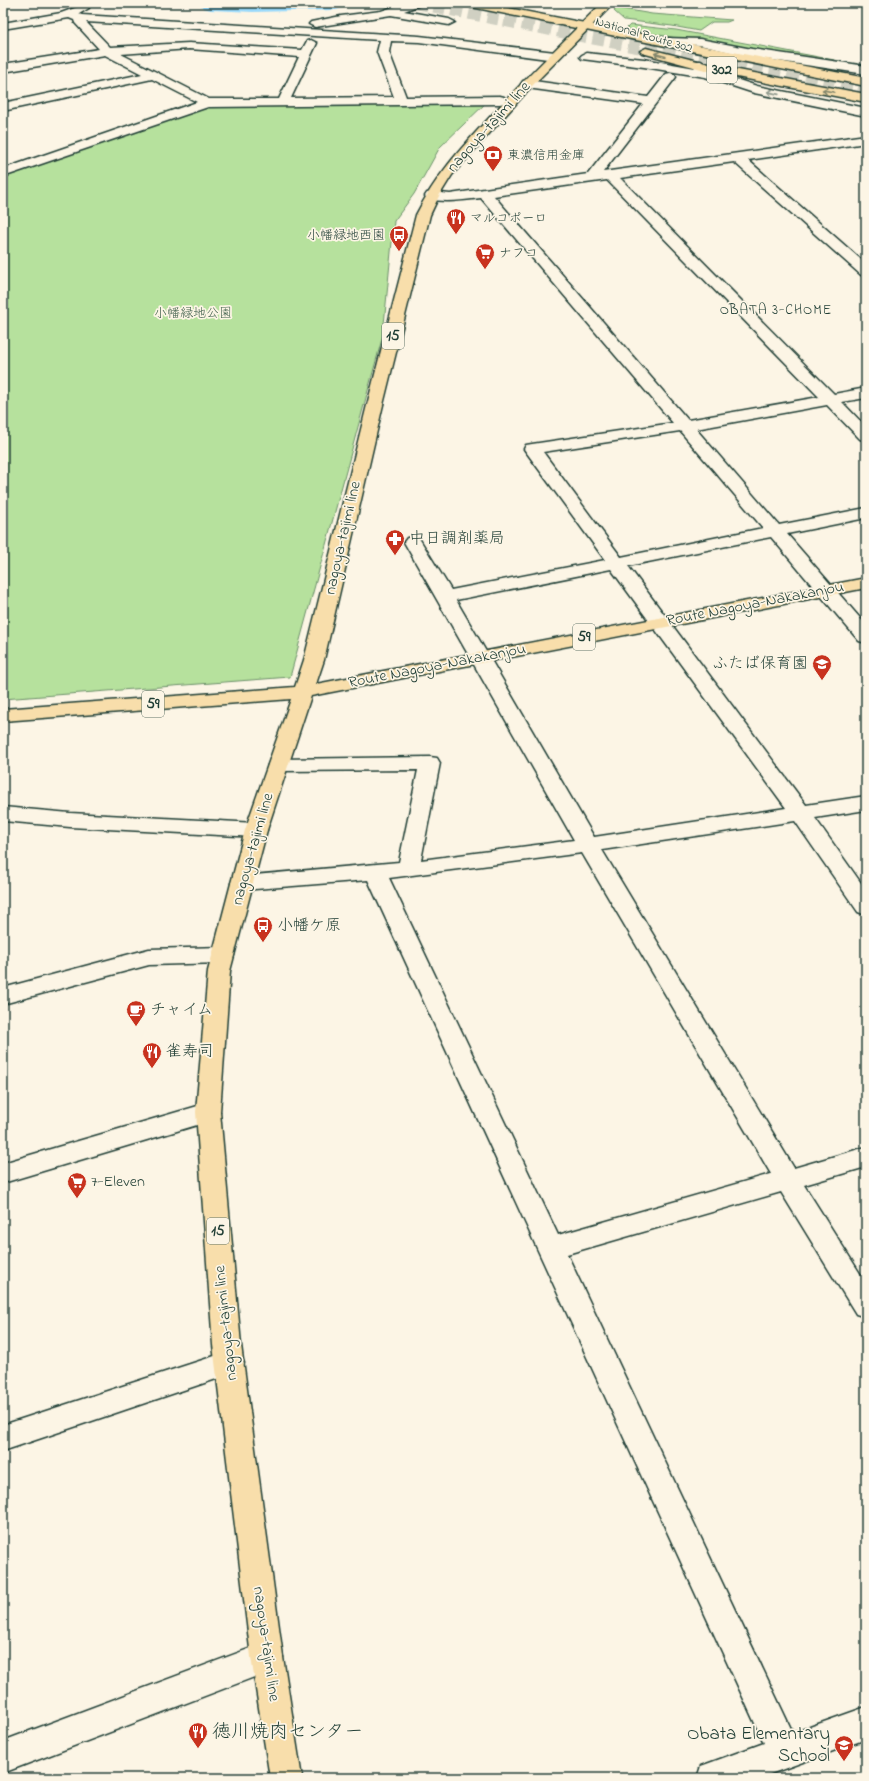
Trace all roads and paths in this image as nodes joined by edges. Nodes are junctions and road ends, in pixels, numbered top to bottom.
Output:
1 (94, 3) edge
2 (416, 3) edge
3 (608, 3) edge
4 (470, 4) edge
5 (364, 6) dead end
6 (388, 11) junction
7 (76, 16) junction
8 (3, 26) edge
9 (582, 29) junction
10 (288, 30) junction
11 (316, 32) junction
12 (386, 37) junction
13 (419, 39) junction
14 (666, 42) junction
15 (108, 51) junction
16 (306, 54) junction
17 (555, 56) junction
18 (586, 57) dead end
19 (748, 58) junction
20 (698, 64) junction
21 (3, 68) edge
22 (866, 70) edge
23 (707, 74) junction
24 (154, 75) junction
25 (866, 75) edge
26 (670, 77) dead end
27 (866, 82) edge
28 (527, 84) junction
29 (866, 98) edge
30 (401, 100) junction
31 (500, 100) dead end
32 (284, 101) junction
33 (651, 101) junction
34 (207, 103) junction
35 (3, 107) edge
36 (866, 112) edge
37 (863, 143) edge
38 (737, 157) junction
39 (3, 173) edge
40 (610, 176) junction
41 (594, 177) junction
42 (484, 193) junction
43 (432, 196) junction
44 (866, 272) edge
45 (866, 393) edge
46 (831, 400) junction
47 (684, 426) junction
48 (866, 436) edge
49 (866, 513) edge
50 (776, 531) junction
51 (413, 542) dead end
52 (615, 563) junction
53 (866, 583) edge
54 (827, 590) junction
55 (445, 597) junction
56 (659, 622) junction
57 (866, 637) edge
58 (482, 658) junction
59 (303, 692) junction
60 (3, 715) edge
61 (278, 765) junction
62 (866, 803) edge
63 (800, 812) junction
64 (3, 814) edge
65 (256, 830) junction
66 (588, 845) junction
67 (408, 869) junction
68 (376, 873) junction
69 (242, 884) junction
70 (866, 907) edge
71 (223, 955) junction
72 (3, 996) edge
73 (208, 1112) junction
74 (866, 1157) edge
75 (3, 1173) edge
76 (787, 1180) junction
77 (551, 1248) junction
78 (866, 1306) edge
79 (230, 1363) junction
80 (3, 1438) edge
81 (267, 1657) junction
82 (866, 1723) edge
83 (785, 1752) junction
84 (3, 1757) edge
85 (286, 1778) edge
86 (712, 1778) edge

1 - 7 street
2 - 6 street
3 - 9 main road, nagoya-tajimi line / 15
4 - 9 main road, National Route 302 / 302
5 - 6 street
6 - 10 street
6 - 13 street
7 - 8 street
7 - 10 street
7 - 15 street
9 - 14 main road, National Route 302 / 302
9 - 17 main road, nagoya-tajimi line / 15
20 -> 9 main road, National Route 302 / 302
10 - 11 street
11 - 12 street
11 - 16 street
12 - 13 street
12 - 30 street
13 - 17 street
14 - 19 main road, National Route 302 / 302
14 - 22 street
15 - 16 street
15 - 21 street
15 - 24 street
16 - 32 street
17 - 28 main road, nagoya-tajimi line / 15
18 - 23 street
19 - 25 main road
19 - 27 main road, National Route 302 / 302
20 - 23 street
29 -> 20 main road, National Route 302 / 302
36 -> 23 street
24 - 34 street
24 - 35 street
26 - 33 street
28 - 33 street
28 - 43 main road, nagoya-tajimi line / 15
30 - 31 street
30 - 32 street
32 - 34 street
33 - 41 street
34 - 39 street
37 - 38 street
38 - 40 street
38 - 44 street
40 - 41 street
40 - 46 street
41 - 42 street
42 - 43 street
42 - 47 street
43 - 59 main road, nagoya-tajimi line / 15
45 - 46 street
46 - 47 street
46 - 48 street
47 - 50 street
47 - 52 street
49 - 50 street
50 - 52 street
50 - 54 street
51 - 55 street
52 - 55 street
52 - 56 street
53 - 54 main road, Route Nagoya-Nakakanjou / 59
54 - 56 main road, Route Nagoya-Nakakanjou / 59
54 - 57 street
55 - 58 street
56 - 58 main road, Route Nagoya-Nakakanjou / 59
56 - 63 street
58 - 59 main road, Route Nagoya-Nakakanjou / 59
58 - 66 street
59 - 60 main road, Route Nagoya-Nakakanjou / 59
59 - 61 main road, nagoya-tajimi line / 15
61 - 65 main road, nagoya-tajimi line / 15
61 - 67 street
62 - 63 street
63 - 66 street
63 - 70 street
64 - 65 street
65 - 69 main road, nagoya-tajimi line / 15
66 - 67 street
66 - 76 street
67 - 68 street
68 - 69 street
68 - 77 street
69 - 71 main road, nagoya-tajimi line / 15
71 - 72 street
71 - 73 main road, nagoya-tajimi line / 15
73 - 75 street
73 - 79 main road, nagoya-tajimi line / 15
74 - 76 street
76 - 77 street
76 - 78 street
77 - 83 street
79 - 80 street
79 - 81 main road, nagoya-tajimi line / 15
81 - 84 street
81 - 85 main road, nagoya-tajimi line / 15
82 - 83 street
83 - 86 street

